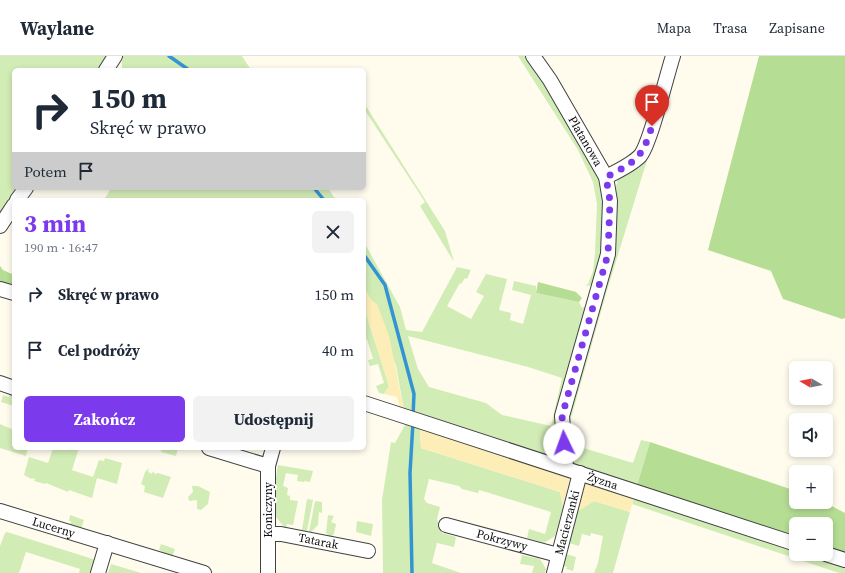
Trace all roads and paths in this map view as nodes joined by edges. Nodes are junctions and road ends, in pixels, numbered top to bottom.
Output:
1 (115, 56) edge
2 (533, 56) edge
3 (672, 56) edge
4 (107, 68) edge
5 (606, 177) junction
6 (12, 208) edge
7 (0, 226) edge
8 (0, 289) edge
9 (12, 292) edge
10 (0, 383) edge
11 (12, 387) edge
12 (366, 404) edge
13 (216, 450) edge
14 (272, 450) edge
15 (268, 466) junction
16 (566, 468) junction
17 (580, 473) junction
18 (0, 512) edge
19 (446, 524) dead end
20 (268, 534) junction
21 (789, 542) edge
22 (107, 544) junction
23 (368, 551) dead end
24 (558, 555) junction
25 (833, 556) edge
26 (845, 560) edge
27 (98, 573) edge
28 (204, 573) edge
29 (268, 573) edge
30 (554, 573) edge

1 - 4 street
2 - 5 street, Platanowa
3 - 5 street
5 - 16 street, Platanowa
6 - 7 street
8 - 9 street
10 - 11 street
12 - 16 street, Żyzna
13 - 15 street
14 - 15 street, Koniczyny
15 - 20 street, Koniczyny
16 - 17 street, Żyzna
17 - 21 street, Żyzna
17 - 24 street, Macierzanki
18 - 22 street, Lucerny
19 - 24 street, Pokrzywy
20 - 23 street, Tatarak
20 - 29 street, Koniczyny
22 - 27 street
22 - 28 street, Lucerny
24 - 30 street, Macierzanki
25 - 26 street

